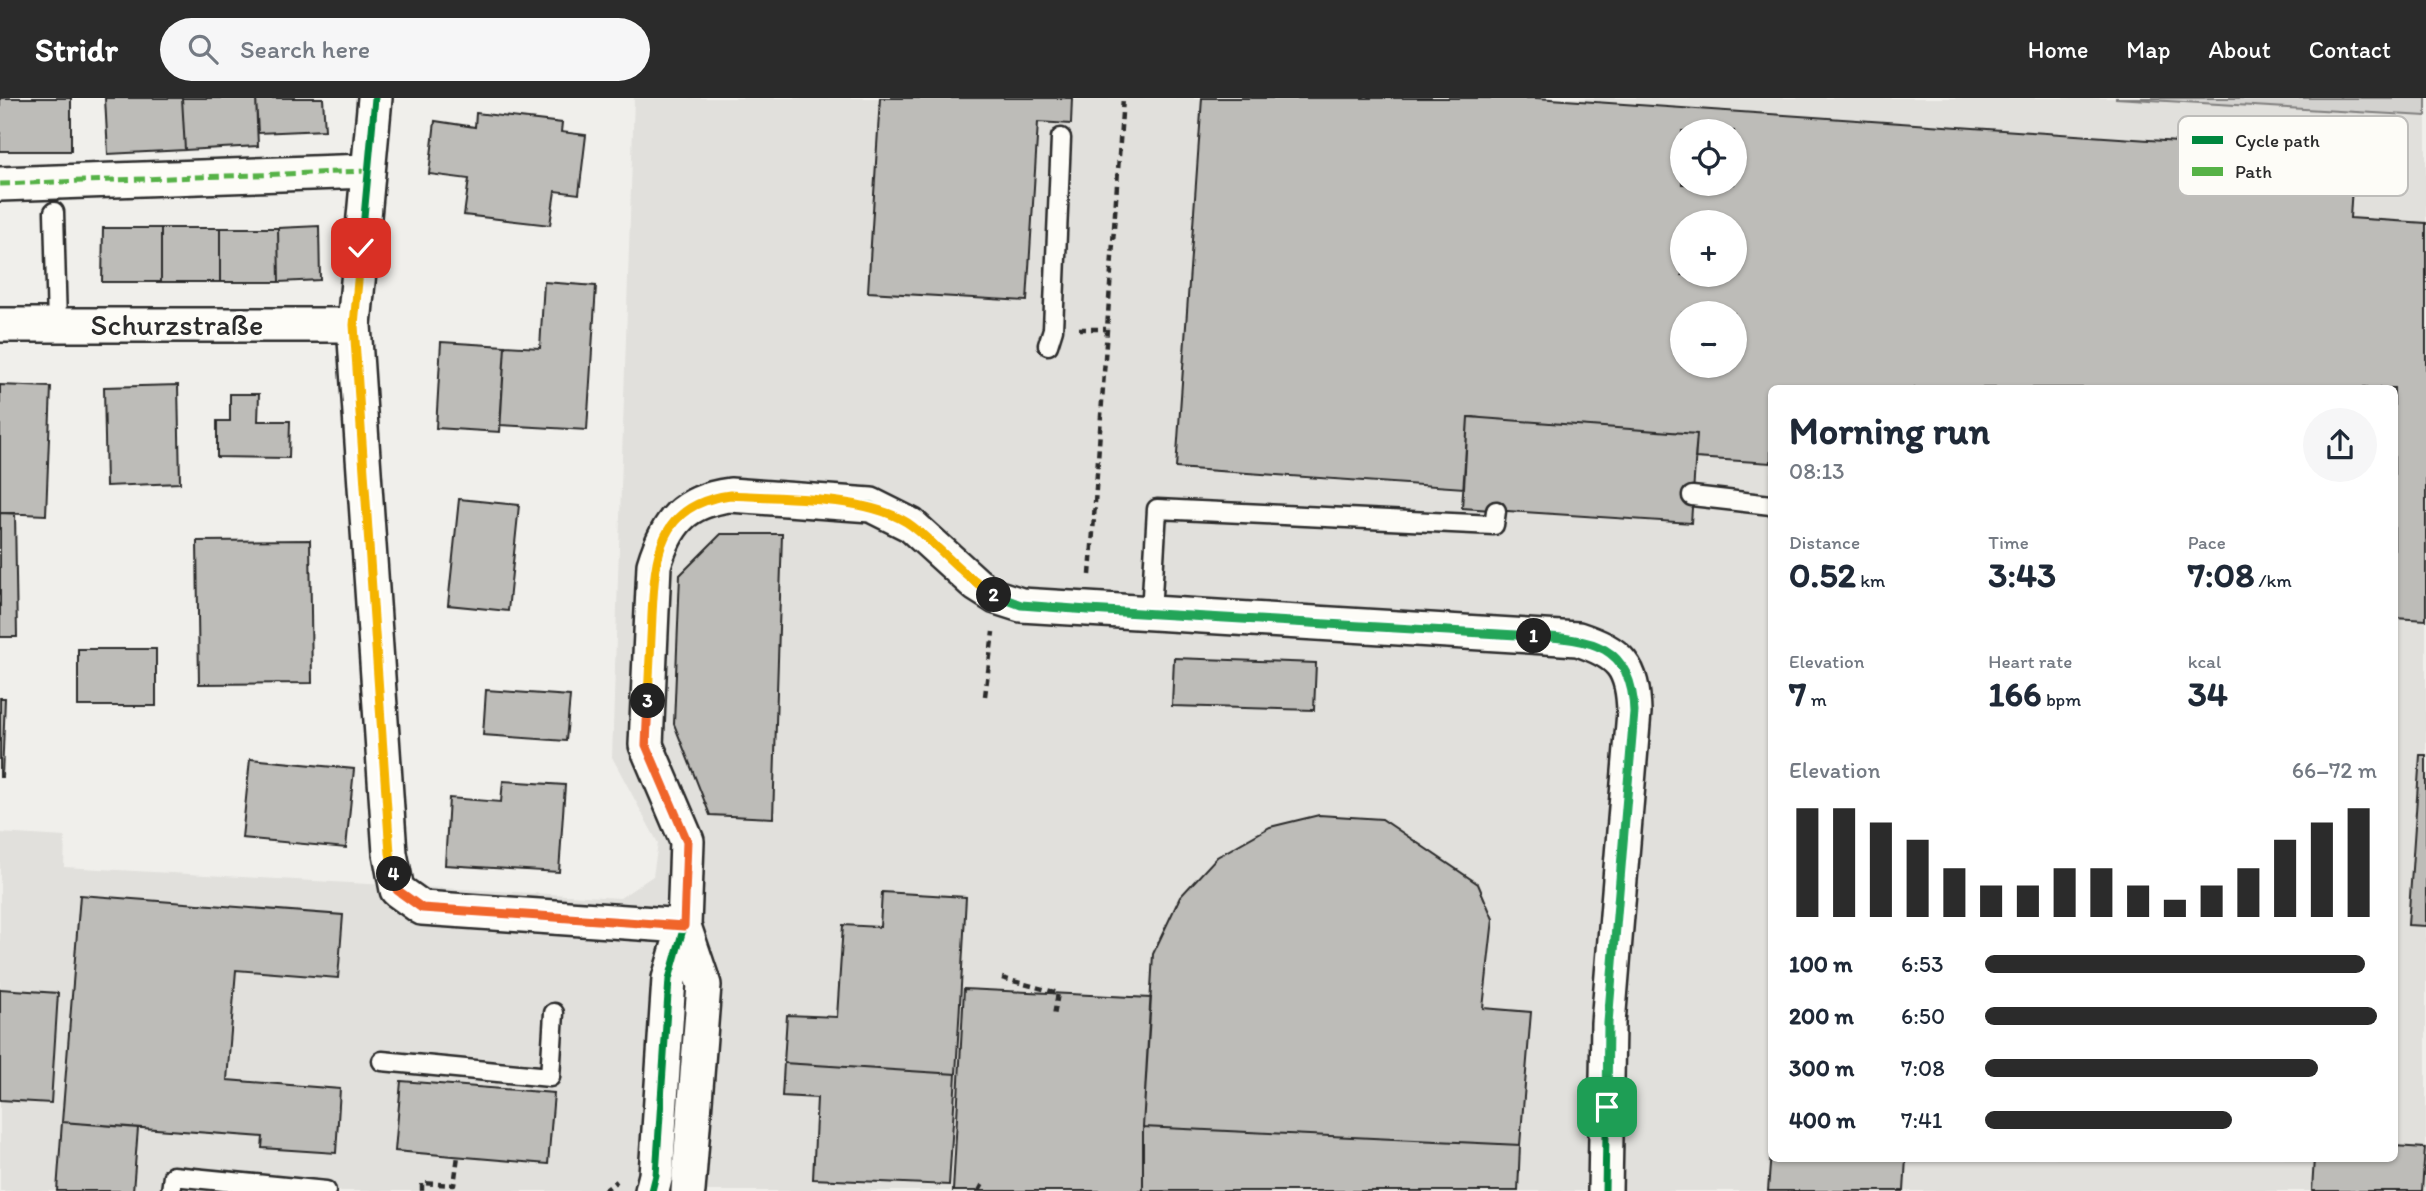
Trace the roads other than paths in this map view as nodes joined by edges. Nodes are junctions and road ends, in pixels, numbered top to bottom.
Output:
1 (375, 98) edge
2 (1062, 138) dead end
3 (368, 171) junction
4 (0, 184) edge
5 (54, 212) dead end
6 (0, 325) edge
7 (57, 325) junction
8 (354, 325) junction
9 (1048, 345) dead end
10 (1692, 496) dead end
11 (1768, 505) edge
12 (1496, 511) dead end
13 (1152, 613) junction
14 (684, 926) junction
15 (554, 1013) dead end
16 (382, 1062) dead end
17 (171, 1191) edge
18 (326, 1191) edge
19 (652, 1191) edge
20 (688, 1191) edge
21 (1605, 1191) edge

1 - 3 street
2 - 9 lane
3 - 4 street
3 - 8 street
5 - 7 lane
6 - 7 street, Schurzstraße
7 - 8 street, Schurzstraße
8 - 14 street
10 - 11 lane
12 - 13 lane
13 - 14 street
13 - 21 street
14 - 19 street
14 - 20 street
15 - 16 lane
17 - 18 lane

